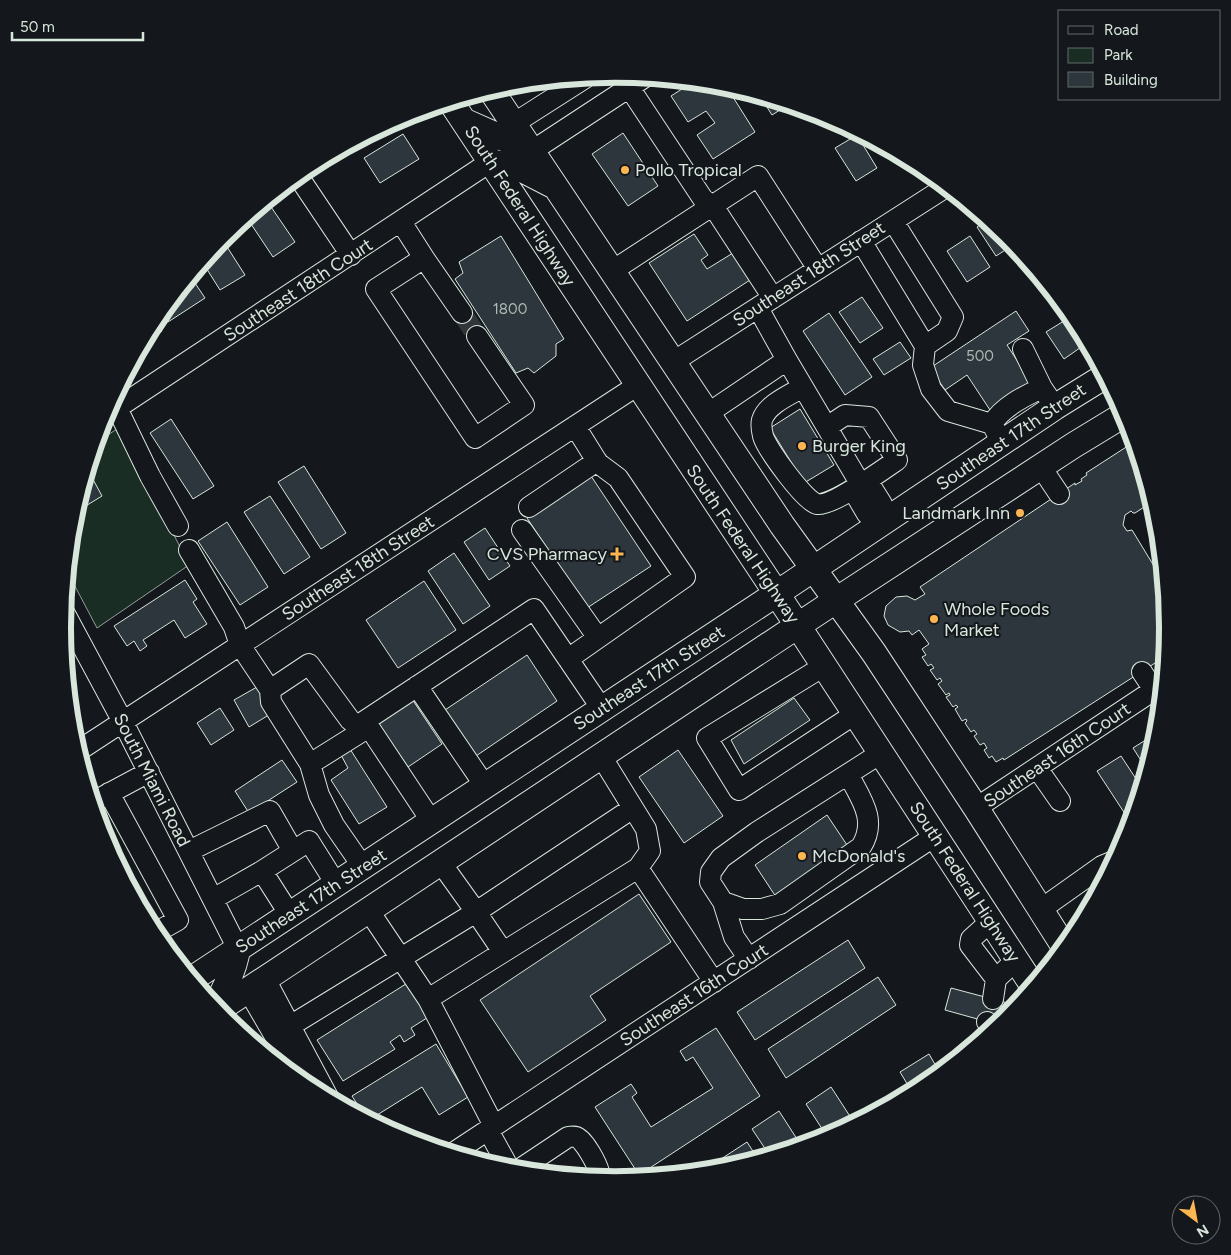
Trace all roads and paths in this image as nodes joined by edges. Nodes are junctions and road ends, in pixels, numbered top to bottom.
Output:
1 (627, 83) edge
2 (634, 84) edge
3 (575, 85) edge
4 (496, 97) edge
5 (458, 112) edge
6 (513, 124) junction
7 (532, 151) junction
8 (490, 162) junction
9 (302, 183) edge
10 (556, 187) junction
11 (940, 191) edge
12 (713, 206) junction
13 (893, 221) junction
14 (401, 222) junction
15 (861, 241) junction
16 (350, 255) junction
17 (424, 258) junction
18 (818, 269) junction
19 (612, 271) junction
20 (766, 303) junction
21 (462, 313) tunnel mouth
22 (477, 336) tunnel mouth
23 (925, 346) junction
24 (1023, 349) dead end
25 (787, 360) junction
26 (673, 362) junction
27 (1099, 378) edge
28 (638, 385) junction
29 (803, 387) junction
30 (1049, 398) junction
31 (120, 403) edge
32 (708, 414) junction
33 (115, 415) edge
34 (1118, 419) edge
35 (575, 426) junction
36 (826, 427) junction
37 (997, 434) junction
38 (597, 462) junction
39 (1032, 472) junction
40 (860, 485) junction
41 (1058, 494) dead end
42 (529, 507) dead end
43 (882, 523) junction
44 (178, 526) dead end
45 (522, 530) dead end
46 (189, 550) dead end
47 (813, 569) junction
48 (776, 594) junction
49 (835, 601) junction
50 (71, 625) edge
51 (798, 626) junction
52 (598, 638) junction
53 (240, 645) junction
54 (568, 659) junction
55 (824, 666) junction
56 (1142, 672) dead end
57 (417, 686) junction
58 (1156, 686) edge
59 (1156, 688) edge
60 (270, 690) junction
61 (602, 709) junction
62 (855, 714) junction
63 (123, 722) junction
64 (363, 726) junction
65 (85, 747) edge
66 (881, 753) junction
67 (601, 756) junction
68 (310, 764) junction
69 (1037, 768) junction
70 (149, 772) junction
71 (848, 774) junction
72 (485, 786) junction
73 (101, 798) edge
74 (1060, 801) dead end
75 (633, 808) junction
76 (976, 808) junction
77 (432, 822) junction
78 (935, 836) junction
79 (189, 851) junction
80 (293, 851) junction
81 (441, 864) junction
82 (1105, 865) edge
83 (363, 867) junction
84 (638, 868) junction
85 (262, 871) junction
86 (336, 884) junction
87 (213, 899) junction
88 (723, 902) junction
89 (754, 909) junction
90 (1040, 910) junction
91 (368, 911) junction
92 (476, 912) junction
93 (290, 915) junction
94 (991, 921) junction
95 (162, 929) edge
96 (1060, 941) edge
97 (238, 949) junction
98 (503, 952) junction
99 (401, 959) junction
100 (749, 959) junction
101 (1016, 960) junction
102 (197, 975) edge
103 (996, 979) junction
104 (1029, 981) edge
105 (714, 982) junction
106 (256, 984) junction
107 (428, 999) junction
108 (992, 999) dead end
109 (219, 1000) edge
110 (225, 1005) edge
111 (290, 1026) junction
112 (294, 1066) edge
113 (322, 1086) edge
114 (491, 1128) junction
115 (460, 1149) edge
116 (506, 1160) edge
117 (521, 1163) edge
118 (599, 1172) edge

1 - 7 street
2 - 12 street
3 - 6 street
4 - 6 main road
5 - 7 main road
5 - 8 main road, South Federal Highway
6 - 7 main road
7 - 10 main road
8 - 10 main road
8 - 14 street, Southeast 18th Court
8 - 28 main road, South Federal Highway
9 - 16 street
10 - 19 main road
11 - 13 street, Southeast 18th Street
12 - 18 street
12 - 19 street
12 - 20 street
13 - 15 street, Southeast 18th Street
13 - 23 street
14 - 16 street, Southeast 18th Court
14 - 17 street
15 - 18 street, Southeast 18th Street
15 - 23 street
16 - 31 street, Southeast 18th Court
17 - 21 street
17 - 22 street
18 - 20 street, Southeast 18th Street
19 - 26 main road
20 - 25 street
20 - 26 street, Southeast 18th Street
23 - 37 street
24 - 30 street
25 - 29 street
25 - 32 street
26 - 32 main road
27 - 30 main road, Southeast 17th Street
28 - 35 street, Southeast 18th Street
28 - 48 main road, South Federal Highway
29 - 36 street
29 - 40 street
30 - 37 main road, Southeast 17th Street
32 - 47 main road
33 - 44 street
34 - 39 main road
35 - 38 street
35 - 53 street, Southeast 18th Street
36 - 40 street
36 - 40 street
37 - 39 main road
37 - 43 main road, Southeast 17th Street
38 - 42 street
38 - 52 street
39 - 41 street
39 - 49 main road
40 - 43 street
43 - 47 main road, Southeast 17th Street
45 - 52 street
46 - 53 street
47 - 48 main road, Southeast 17th Street
47 - 49 main road
48 - 51 main road, South Federal Highway
48 - 61 main road, Southeast 17th Street
49 - 51 main road
49 - 76 main road
50 - 63 street, South Miami Road
51 - 55 main road, South Federal Highway
51 - 67 main road
52 - 54 street
53 - 60 street
53 - 63 street, Southeast 18th Street
54 - 57 street
54 - 61 street
55 - 62 main road, South Federal Highway
55 - 62 street
56 - 58 street
57 - 64 street
57 - 72 street
59 - 69 street, Southeast 16th Court
60 - 64 street
60 - 68 street
61 - 72 main road, Southeast 17th Street
62 - 66 main road, South Federal Highway
63 - 65 street, Southeast 18th Street
63 - 70 street, South Miami Road
64 - 68 street
64 - 77 street
66 - 71 street
66 - 78 main road, South Federal Highway
67 - 75 street
67 - 81 main road
68 - 83 street
69 - 74 street
69 - 76 street, Southeast 16th Court
70 - 73 street
70 - 79 street, South Miami Road
71 - 88 street
71 - 89 street
72 - 77 main road, Southeast 17th Street
73 - 95 street
75 - 84 street
75 - 92 street
76 - 90 main road
77 - 83 main road, Southeast 17th Street
78 - 94 main road, South Federal Highway
78 - 100 street, Southeast 16th Court
79 - 80 street
79 - 87 street, South Miami Road
80 - 85 street
80 - 86 street
81 - 91 main road
81 - 92 street
82 - 90 street
83 - 86 main road, Southeast 17th Street
84 - 98 street
84 - 105 street
85 - 87 street
85 - 93 street
86 - 93 main road, Southeast 17th Street
87 - 97 street, South Miami Road
88 - 89 street
88 - 100 street
89 - 100 street
90 - 96 main road
91 - 99 street
91 - 106 main road
92 - 98 street
92 - 99 street
93 - 97 main road, Southeast 17th Street
94 - 101 main road, South Federal Highway
94 - 103 street
97 - 102 main road, Southeast 17th Street
97 - 109 main road
98 - 107 street
99 - 107 street
99 - 111 street
100 - 105 street, Southeast 16th Court
101 - 103 street
101 - 104 main road, South Federal Highway
103 - 108 street
105 - 114 street, Southeast 16th Court
106 - 110 main road
106 - 111 street
106 - 112 street
107 - 114 street
111 - 113 street
114 - 115 street, Southeast 16th Court
114 - 116 street
117 - 118 street

